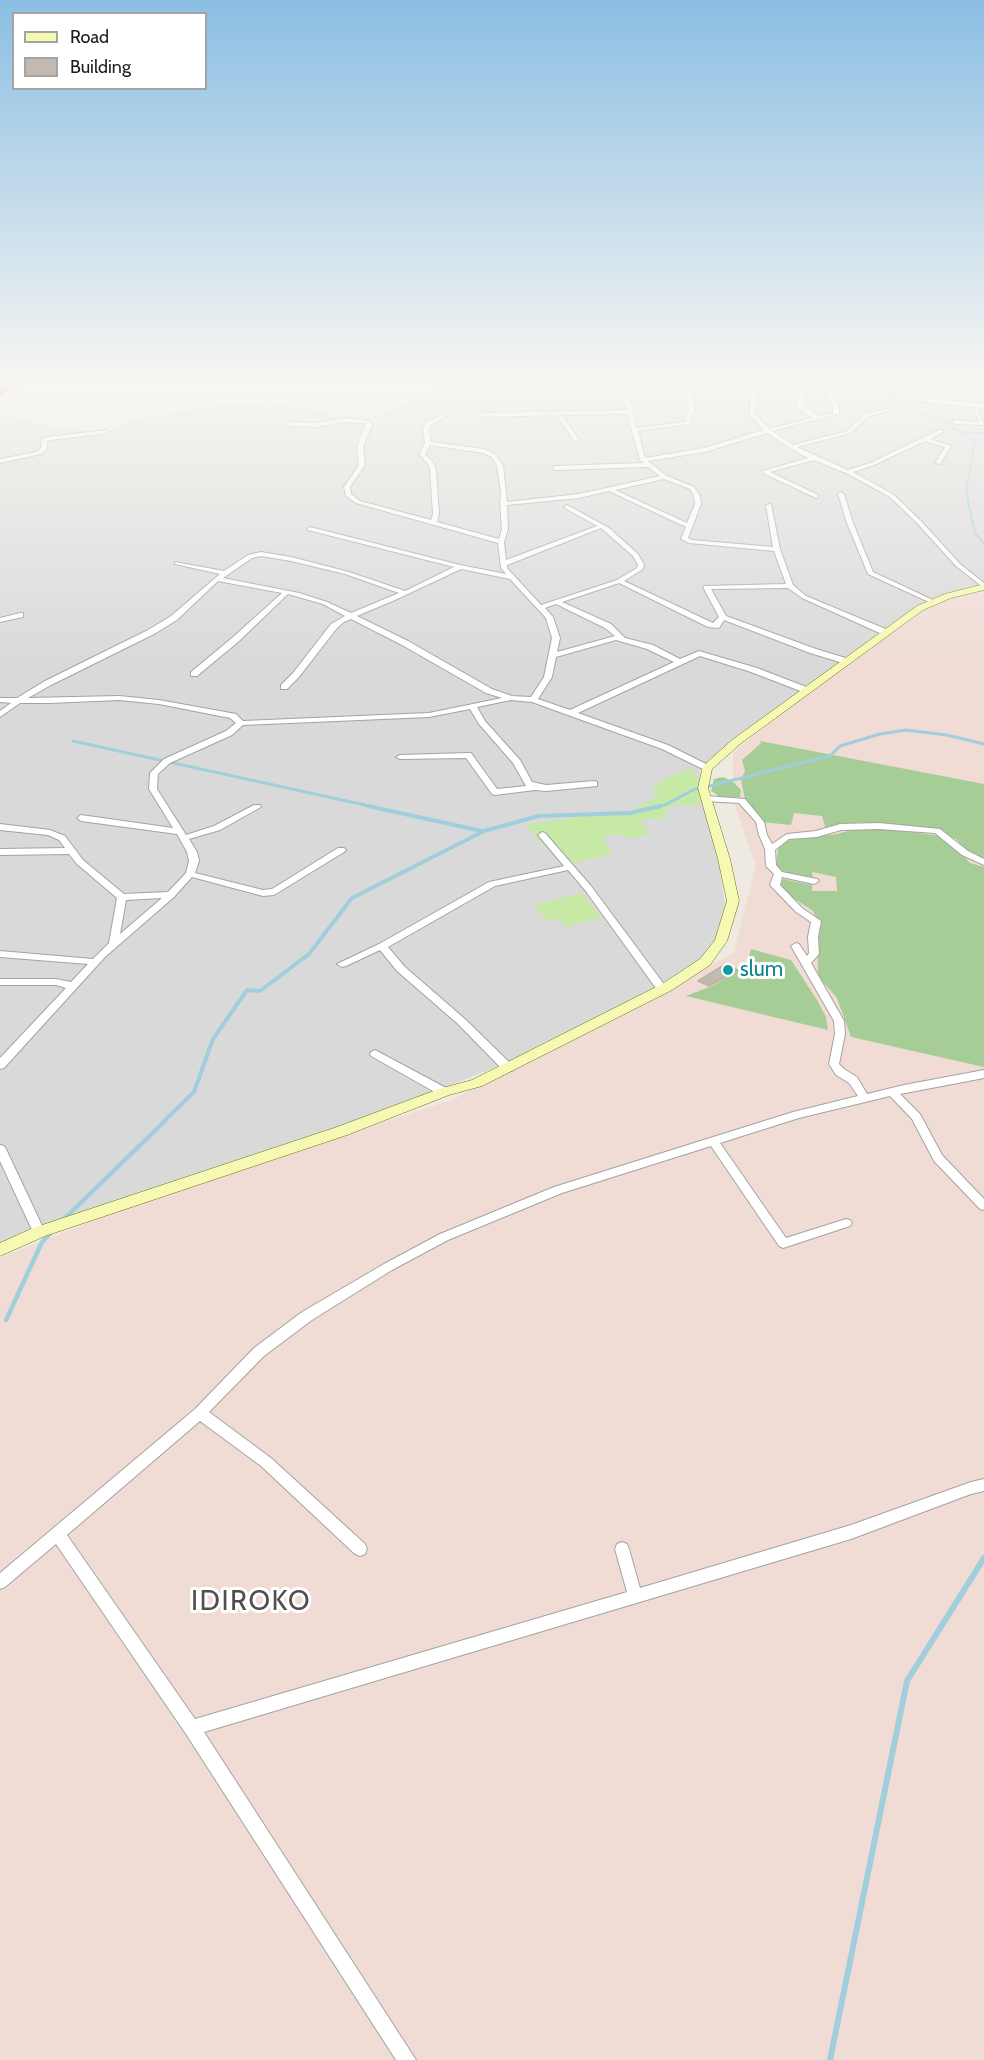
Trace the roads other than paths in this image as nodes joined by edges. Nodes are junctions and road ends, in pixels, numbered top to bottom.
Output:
1 (356, 473) edge
2 (433, 473) edge
3 (501, 473) edge
4 (660, 473) edge
5 (767, 473) edge
6 (849, 473) edge
7 (665, 477) junction
8 (611, 490) junction
9 (842, 494) dead end
10 (816, 496) dead end
11 (503, 504) junction
12 (769, 505) dead end
13 (567, 507) dead end
14 (433, 523) junction
15 (602, 526) junction
16 (688, 526) junction
17 (310, 529) dead end
18 (501, 542) junction
19 (777, 549) junction
20 (177, 563) dead end
21 (503, 564) junction
22 (460, 567) junction
23 (221, 576) junction
24 (513, 577) junction
25 (619, 581) junction
26 (790, 586) junction
27 (984, 586) edge
28 (287, 592) junction
29 (405, 593) junction
30 (556, 602) junction
31 (933, 602) junction
32 (541, 607) junction
33 (20, 615) dead end
34 (350, 616) junction
35 (723, 617) junction
36 (0, 620) edge
37 (885, 632) junction
38 (622, 639) junction
39 (554, 655) junction
40 (846, 661) junction
41 (679, 662) junction
42 (194, 674) dead end
43 (284, 687) dead end
44 (806, 690) junction
45 (511, 698) junction
46 (0, 700) edge
47 (19, 700) junction
48 (533, 700) junction
49 (473, 708) junction
50 (571, 713) junction
51 (0, 715) edge
52 (241, 723) junction
53 (400, 757) dead end
54 (707, 768) junction
55 (594, 784) dead end
56 (534, 787) junction
57 (707, 799) junction
58 (257, 807) dead end
59 (81, 818) dead end
60 (0, 827) edge
61 (181, 835) junction
62 (542, 835) dead end
63 (770, 849) junction
64 (340, 850) dead end
65 (72, 851) junction
66 (0, 852) edge
67 (984, 862) edge
68 (570, 867) junction
69 (190, 874) junction
70 (779, 874) junction
71 (814, 881) dead end
72 (171, 895) junction
73 (123, 897) junction
74 (114, 943) junction
75 (382, 946) junction
76 (796, 946) dead end
77 (0, 954) edge
78 (96, 962) junction
79 (806, 962) junction
80 (342, 964) dead end
81 (0, 981) edge
82 (73, 986) junction
83 (662, 989) junction
84 (375, 1054) dead end
85 (0, 1065) edge
86 (508, 1068) junction
87 (984, 1074) edge
88 (444, 1092) junction
89 (892, 1092) junction
90 (865, 1099) junction
91 (713, 1142) junction
92 (0, 1149) edge
93 (984, 1206) edge
94 (846, 1223) dead end
95 (39, 1232) junction
96 (0, 1250) edge
97 (200, 1413) junction
98 (984, 1485) edge
99 (57, 1534) junction
100 (360, 1549) dead end
101 (622, 1549) dead end
102 (0, 1582) edge
103 (635, 1595) junction
104 (192, 1728) junction
105 (407, 2060) edge

1 - 14 street
2 - 14 street
3 - 11 street
4 - 7 street
5 - 10 street
6 - 27 street
7 - 8 street
7 - 16 street
8 - 11 street
8 - 16 street
9 - 31 street
11 - 18 street
12 - 19 street
13 - 15 street
14 - 18 street
15 - 21 street
15 - 25 street
16 - 19 street
17 - 22 street
18 - 21 street
19 - 26 street
20 - 23 street
21 - 24 street
22 - 24 street
22 - 29 street
23 - 28 street
23 - 29 street
23 - 47 street
24 - 32 street
25 - 30 street
25 - 35 street
26 - 35 street
26 - 37 street
27 - 31 main road
28 - 34 street
28 - 42 street
29 - 34 street
30 - 32 street
30 - 38 street
31 - 37 main road
32 - 39 street
33 - 36 street
34 - 43 street
34 - 45 street
35 - 40 street
37 - 40 main road
38 - 39 street
38 - 41 street
39 - 48 street
40 - 44 main road
41 - 44 street
41 - 50 street
44 - 54 main road
45 - 48 street
45 - 49 street
46 - 47 street
47 - 51 street
47 - 52 street
48 - 50 street
49 - 52 street
49 - 56 street
50 - 54 street
52 - 61 street
53 - 56 street
54 - 57 main road
55 - 56 street
57 - 63 street
57 - 83 main road
58 - 61 street
59 - 61 street
60 - 65 street
61 - 69 street
62 - 68 street
63 - 67 street
63 - 70 street
64 - 69 street
65 - 66 street
65 - 73 street
68 - 75 street
68 - 83 street
69 - 72 street
70 - 71 street
70 - 79 street
72 - 73 street
72 - 74 street
73 - 74 street
74 - 78 street
75 - 80 street
75 - 86 street
76 - 79 street
77 - 78 street
78 - 82 street
79 - 90 street
81 - 82 street
82 - 85 street
83 - 86 main road
84 - 88 street
86 - 88 main road
87 - 89 street
88 - 95 main road
89 - 90 street
89 - 93 street
90 - 91 street
91 - 94 street
91 - 97 street
92 - 95 street
95 - 96 main road
97 - 99 street
97 - 100 street
98 - 103 street
99 - 102 street
99 - 104 street
101 - 103 street
103 - 104 street
104 - 105 street

